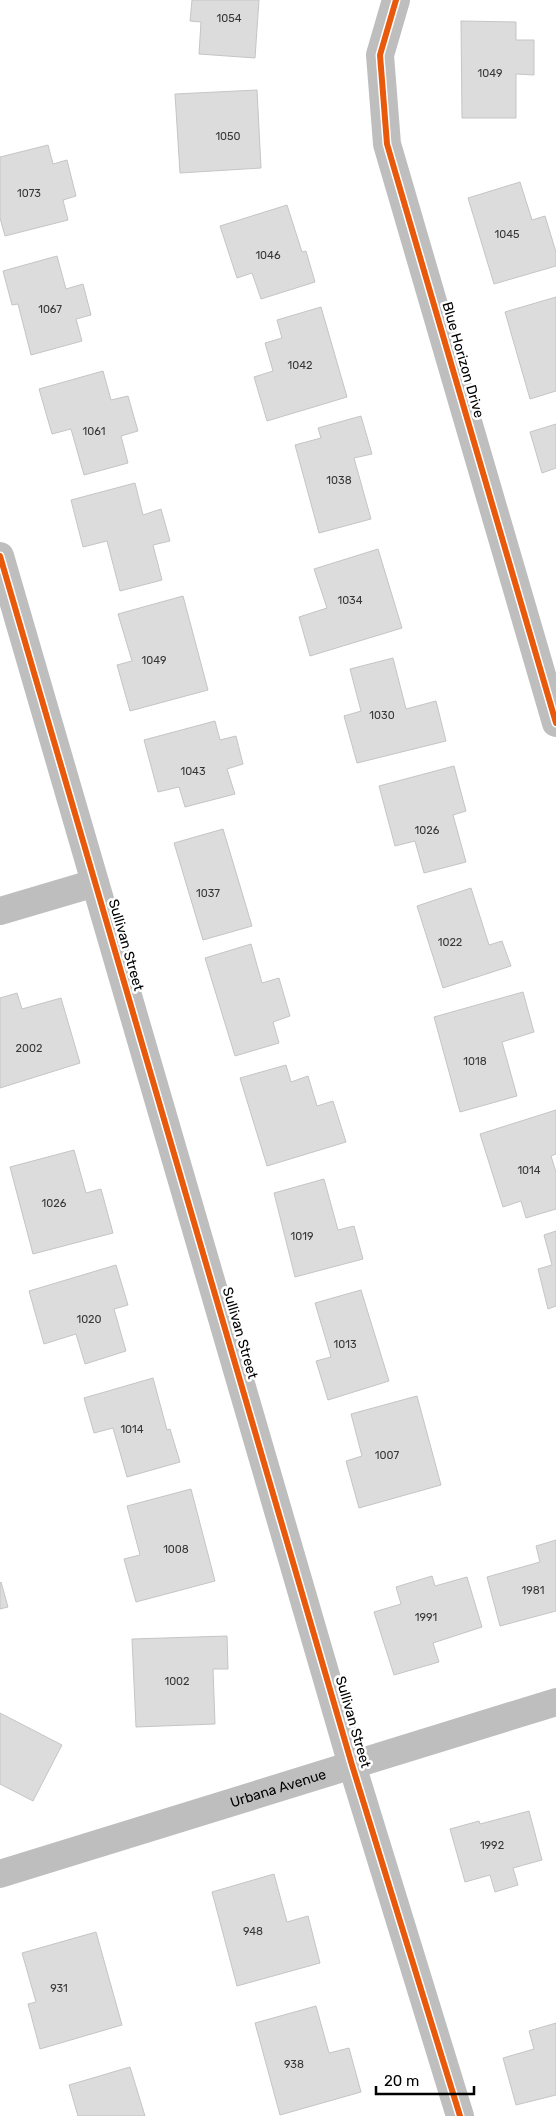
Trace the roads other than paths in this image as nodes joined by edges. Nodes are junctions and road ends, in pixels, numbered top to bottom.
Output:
1 (396, 0) edge
2 (0, 556) edge
3 (556, 723) edge
4 (95, 883) junction
5 (0, 910) edge
6 (556, 1702) edge
7 (352, 1765) junction
8 (0, 1874) edge
9 (460, 2116) edge

1 - 3 street, Blue Horizon Drive
2 - 4 street, Sullivan Street
4 - 5 street
4 - 7 street, Sullivan Street
6 - 7 street, Urbana Avenue
7 - 8 street, Urbana Avenue
7 - 9 street, Sullivan Street

